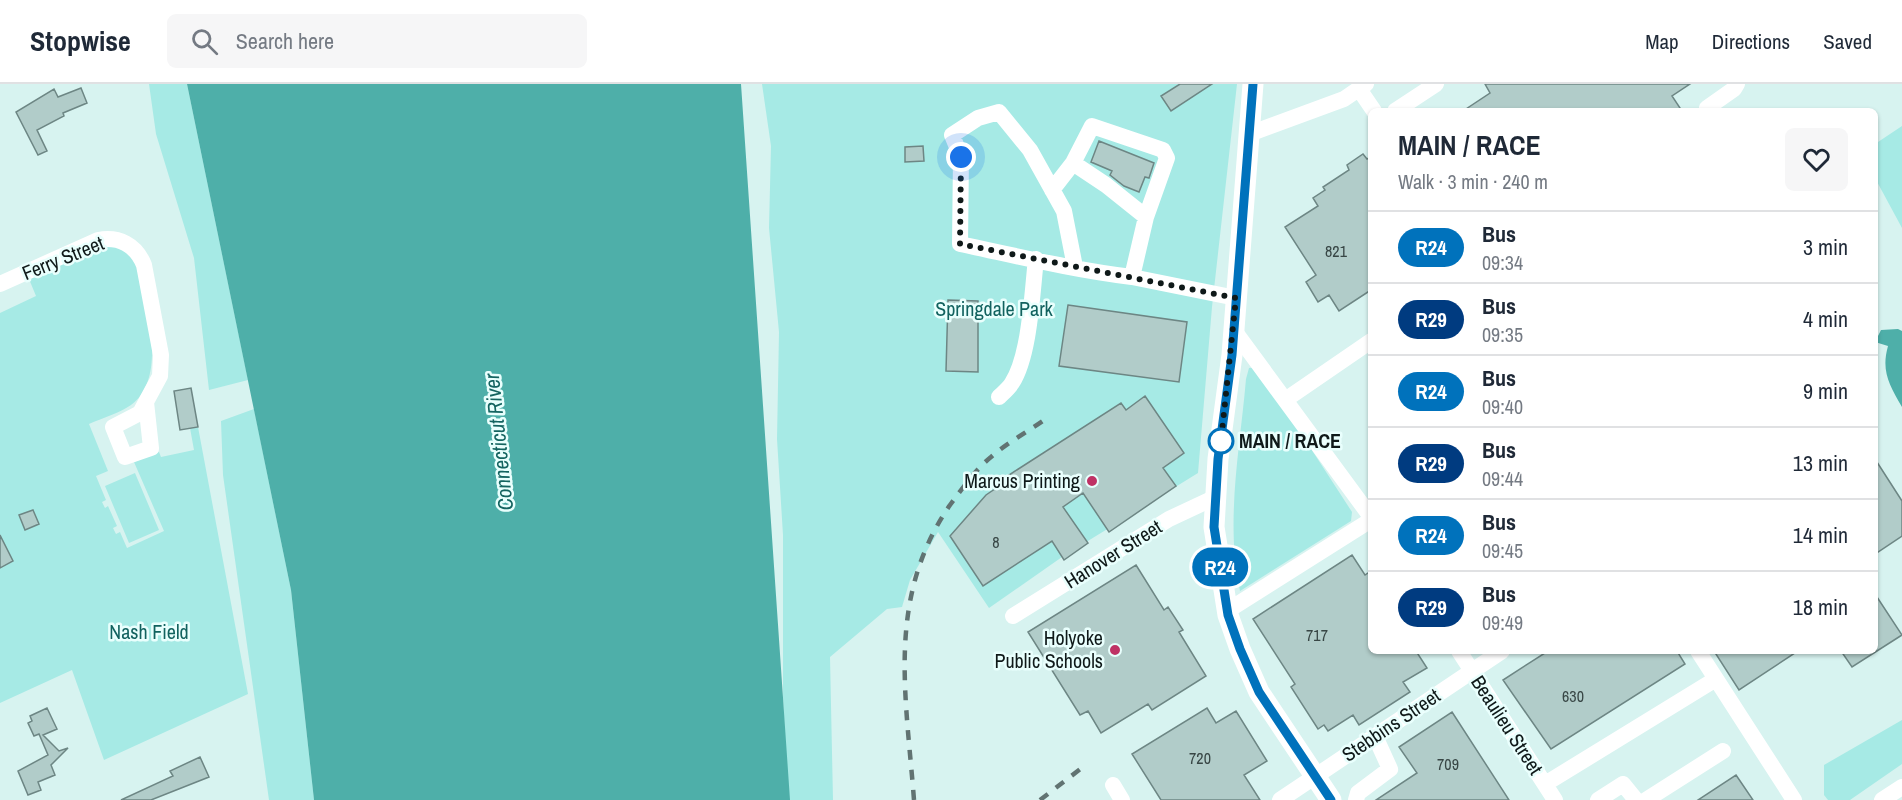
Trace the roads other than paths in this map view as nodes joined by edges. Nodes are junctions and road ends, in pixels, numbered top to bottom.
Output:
1 (1253, 84) edge
2 (1436, 84) edge
3 (1737, 84) edge
4 (1356, 87) edge
5 (1372, 108) edge
6 (1400, 108) edge
7 (1707, 108) edge
8 (1249, 134) junction
9 (1072, 163) junction
10 (1052, 190) junction
11 (1146, 217) junction
12 (1036, 260) junction
13 (1074, 267) junction
14 (1132, 277) junction
15 (0, 284) edge
16 (1236, 298) junction
17 (1233, 329) junction
18 (1368, 343) edge
19 (999, 397) dead end
20 (1285, 400) junction
21 (146, 402) dead end
22 (1216, 498) junction
23 (1368, 514) edge
24 (1368, 520) edge
25 (1227, 611) junction
26 (1013, 616) dead end
27 (1461, 654) edge
28 (1498, 654) edge
29 (1700, 654) edge
30 (1472, 671) junction
31 (1716, 679) junction
32 (1375, 736) junction
33 (1723, 751) dead end
34 (1315, 775) junction
35 (1113, 784) dead end
36 (1545, 784) junction
37 (1902, 787) edge
38 (1122, 800) edge
39 (1280, 800) edge
40 (1331, 800) edge
41 (1356, 800) edge
42 (1555, 800) edge
43 (1598, 800) edge
44 (1636, 800) edge
45 (1646, 800) edge
46 (1794, 800) edge
47 (1882, 800) edge

1 - 8 main road
2 - 6 street
3 - 7 street
4 - 5 street
4 - 8 street
8 - 16 main road
9 - 10 street
9 - 11 street
9 - 11 street
10 - 12 street
10 - 13 street
11 - 14 street
12 - 13 street
12 - 19 street
13 - 14 street
14 - 16 street
15 - 21 street, Ferry Street
16 - 17 main road
17 - 20 street
17 - 22 main road
18 - 20 street
20 - 23 street
22 - 25 main road
22 - 26 street, Hanover Street
24 - 25 street
25 - 34 main road
27 - 30 street, Beaulieu Street
28 - 30 street, Stebbins Street
29 - 31 street
30 - 32 street, Stebbins Street
30 - 36 street, Beaulieu Street
31 - 36 street
31 - 46 street
32 - 34 street, Stebbins Street
32 - 41 street
33 - 45 street
34 - 39 street, Stebbins Street
34 - 40 main road
35 - 38 street
36 - 42 street, Beaulieu Street
37 - 47 street
43 - 44 street

